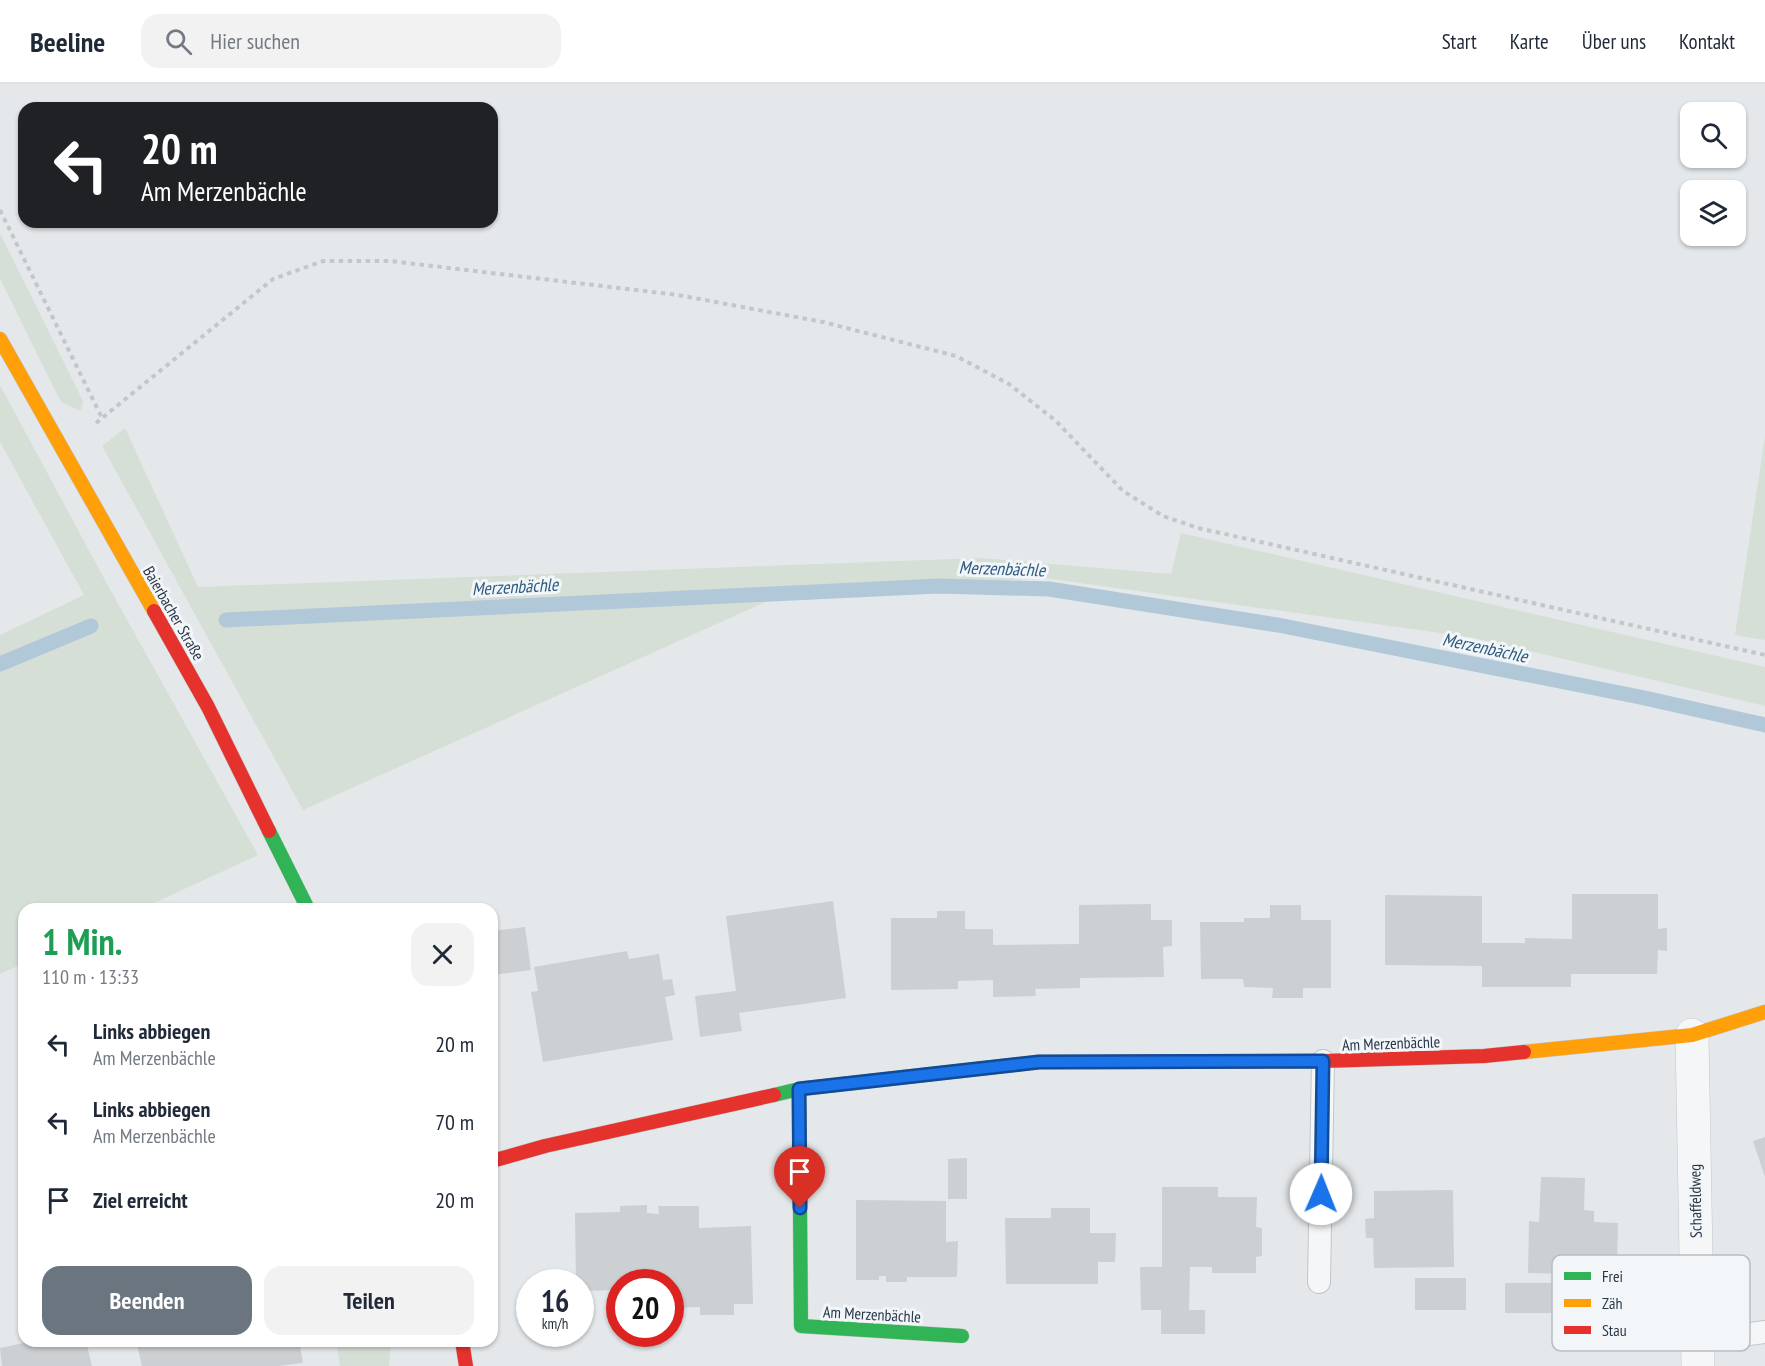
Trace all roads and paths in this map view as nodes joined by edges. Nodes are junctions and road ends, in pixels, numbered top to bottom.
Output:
1 (0, 210) edge
2 (0, 339) edge
3 (102, 418) junction
4 (62, 448) junction
5 (1765, 655) edge
6 (305, 903) edge
7 (1765, 1012) edge
8 (1692, 1035) junction
9 (1323, 1061) junction
10 (799, 1089) junction
11 (498, 1159) edge
12 (1696, 1255) edge
13 (1319, 1282) dead end
14 (1765, 1332) edge
15 (962, 1336) dead end
16 (1750, 1337) edge
17 (463, 1347) edge
18 (466, 1366) edge

1 - 3 path
2 - 4 street, Baierbacher Straße
3 - 4 path
3 - 5 path
4 - 6 street, Baierbacher Straße
7 - 8 street, Am Merzenbächle
8 - 9 street, Am Merzenbächle
8 - 12 street, Schaffeldweg
9 - 10 street, Am Merzenbächle
9 - 13 lane
10 - 11 street, Am Merzenbächle
10 - 15 street, Am Merzenbächle
14 - 16 lane
17 - 18 street

